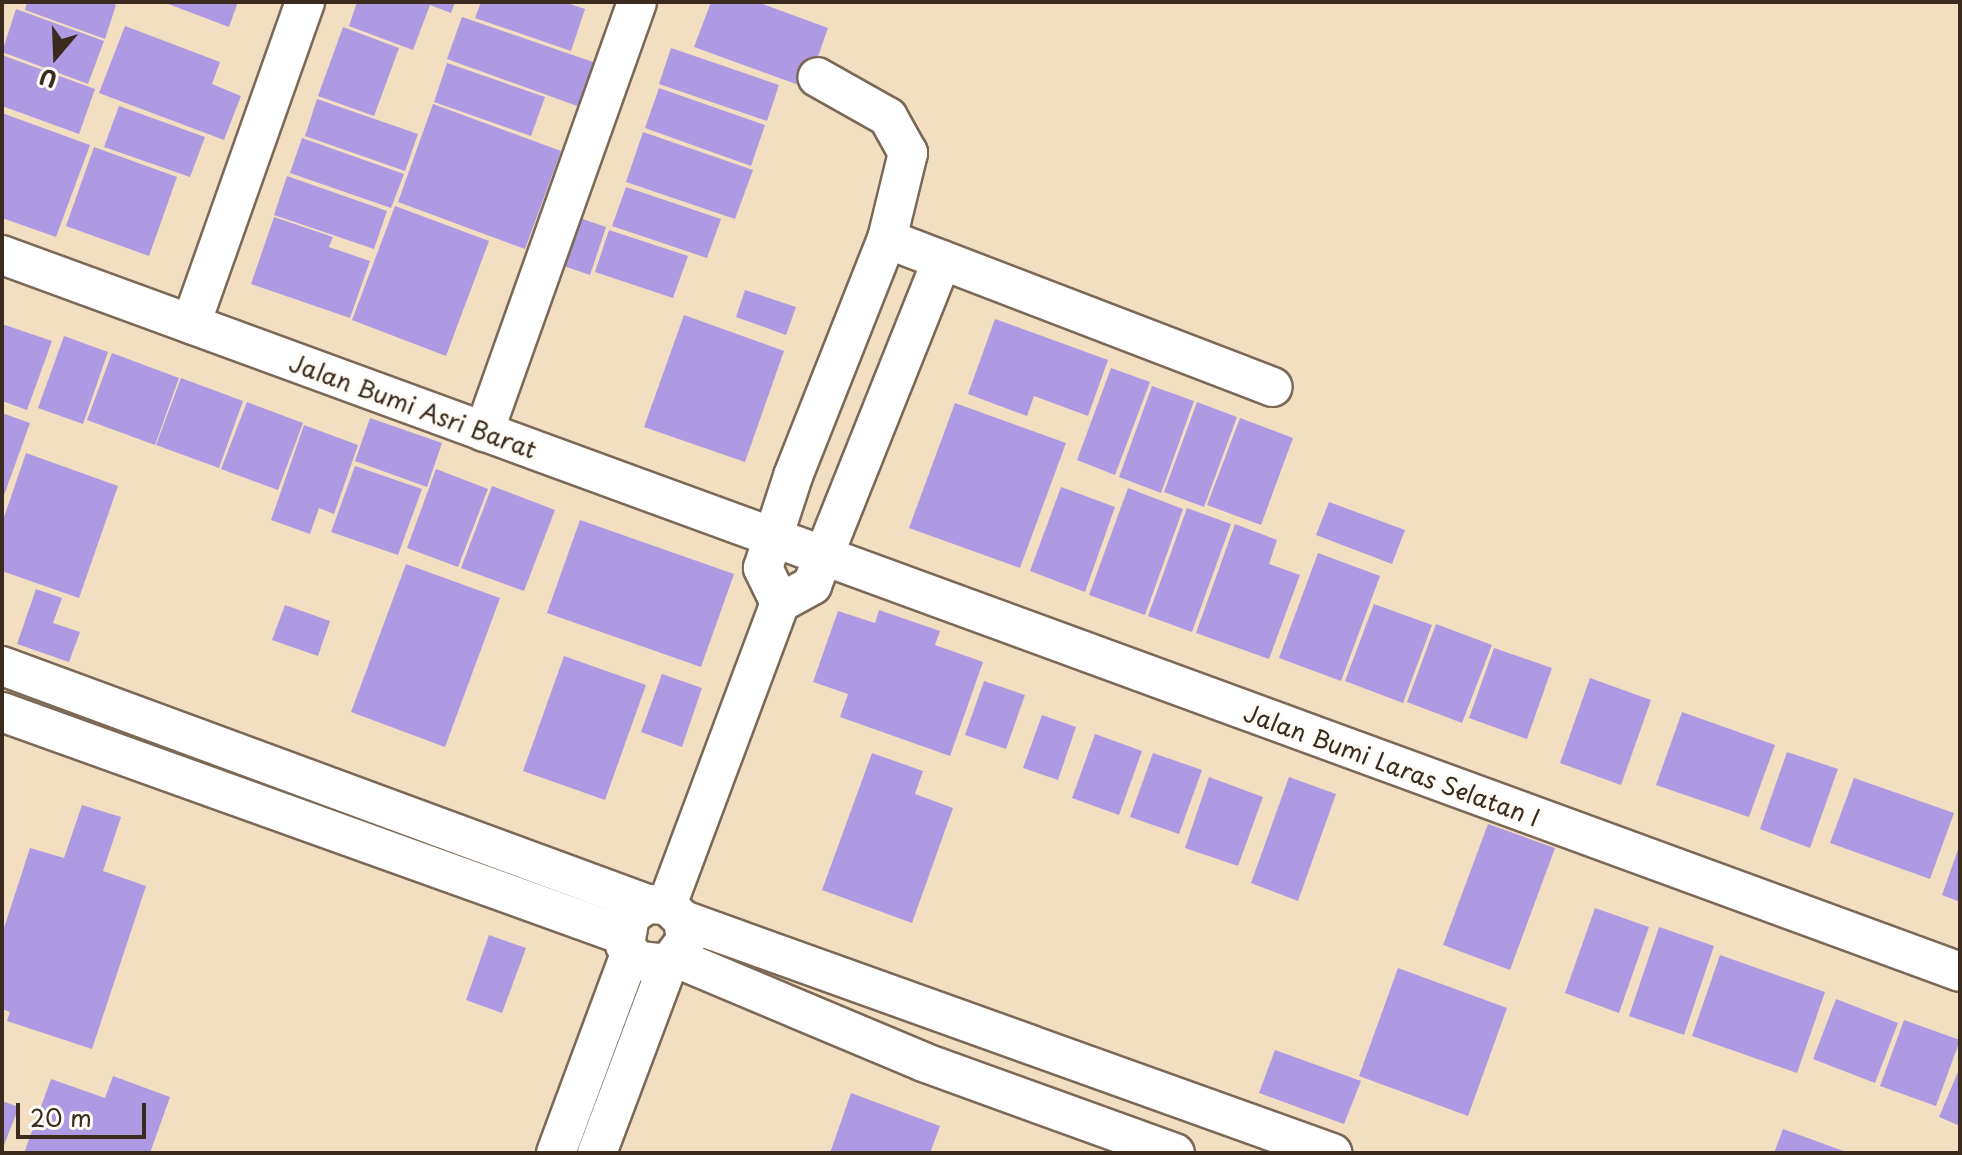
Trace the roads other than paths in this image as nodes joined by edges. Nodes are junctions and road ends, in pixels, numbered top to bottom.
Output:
1 (305, 2) edge
2 (637, 2) edge
3 (817, 77) dead end
4 (887, 239) junction
5 (2, 255) edge
6 (942, 260) junction
7 (191, 324) junction
8 (1273, 387) dead end
9 (484, 432) junction
10 (773, 539) junction
11 (823, 557) junction
12 (780, 603) junction
13 (2, 666) edge
14 (2, 712) edge
15 (666, 910) junction
16 (626, 944) junction
17 (672, 961) junction
18 (1960, 972) edge
19 (556, 1153) edge
20 (597, 1153) edge
21 (1175, 1153) edge
22 (1332, 1153) edge

1 - 7 street
2 - 9 street
3 - 4 street
4 - 6 street
4 - 10 street
5 - 7 street, Jalan Bumi Asri Barat
6 - 8 street
6 - 11 street
7 - 9 street, Jalan Bumi Asri Barat
9 - 10 street, Jalan Bumi Asri Barat
10 - 11 street, Jalan Bumi Asri Barat
10 - 12 street
11 - 12 street
11 - 18 street, Jalan Bumi Laras Selatan I
12 - 15 street
13 - 15 street
14 - 16 street
15 - 16 street
15 - 17 street
15 - 22 street
16 - 17 street
16 - 19 street
17 - 20 street
17 - 21 street

